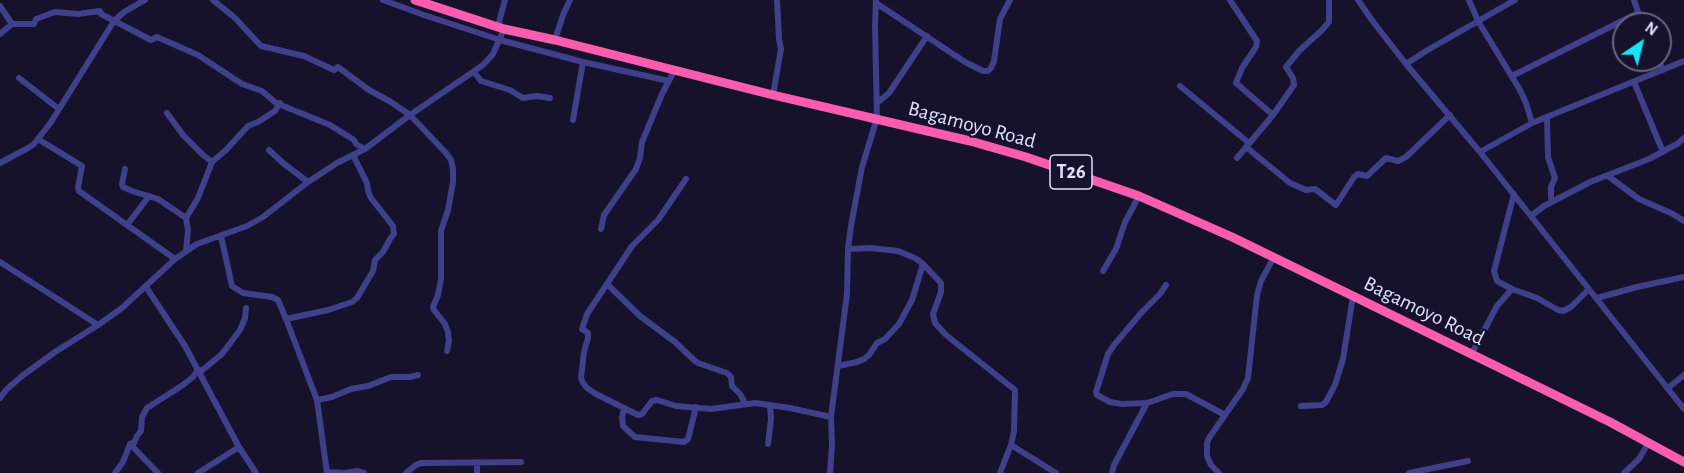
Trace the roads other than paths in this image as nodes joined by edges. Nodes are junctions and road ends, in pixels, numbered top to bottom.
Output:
1 (146, 0) edge
2 (213, 0) edge
3 (383, 0) edge
4 (415, 0) edge
5 (505, 0) edge
6 (570, 0) edge
7 (777, 0) edge
8 (1010, 0) edge
9 (1230, 0) edge
10 (1329, 0) edge
11 (1358, 0) edge
12 (1469, 0) edge
13 (1515, 0) edge
14 (876, 1) edge
15 (0, 6) edge
16 (456, 14) junction
17 (114, 21) junction
18 (1478, 21) junction
19 (12, 24) junction
20 (453, 24) junction
21 (1612, 26) edge
22 (501, 28) junction
23 (0, 34) edge
24 (927, 36) junction
25 (500, 40) junction
26 (555, 40) junction
27 (583, 62) junction
28 (1406, 64) junction
29 (674, 71) junction
30 (474, 72) junction
31 (1658, 72) edge
32 (1512, 76) junction
33 (19, 78) dead end
34 (669, 81) junction
35 (1634, 82) junction
36 (1180, 86) dead end
37 (773, 95) junction
38 (550, 98) dead end
39 (280, 103) junction
40 (877, 103) junction
41 (59, 109) junction
42 (167, 113) dead end
43 (410, 115) junction
44 (1273, 115) junction
45 (1450, 115) junction
46 (1547, 117) junction
47 (877, 118) junction
48 (573, 120) dead end
49 (1532, 123) junction
50 (1684, 138) edge
51 (38, 139) junction
52 (1247, 145) junction
53 (365, 149) junction
54 (269, 150) dead end
55 (1480, 152) junction
56 (1663, 152) junction
57 (353, 155) junction
58 (1237, 158) dead end
59 (212, 162) junction
60 (0, 163) edge
61 (125, 169) dead end
62 (1608, 176) junction
63 (686, 179) dead end
64 (308, 182) junction
65 (1514, 194) junction
66 (149, 196) junction
67 (1139, 196) junction
68 (1552, 202) junction
69 (1531, 216) junction
70 (186, 218) junction
71 (1684, 221) edge
72 (127, 225) junction
73 (601, 229) dead end
74 (221, 236) junction
75 (848, 249) junction
76 (186, 251) junction
77 (1274, 257) junction
78 (175, 259) junction
79 (0, 262) edge
80 (922, 264) junction
81 (1103, 271) dead end
82 (1684, 277) edge
83 (607, 284) junction
84 (1166, 285) dead end
85 (146, 287) junction
86 (1512, 289) junction
87 (1589, 289) junction
88 (1353, 296) junction
89 (1597, 298) junction
90 (246, 308) dead end
91 (286, 319) junction
92 (98, 325) junction
93 (447, 351) dead end
94 (1471, 355) junction
95 (838, 366) junction
96 (199, 371) junction
97 (418, 375) dead end
98 (1684, 375) edge
99 (0, 384) edge
100 (1668, 388) junction
101 (7, 389) junction
102 (0, 398) edge
103 (317, 400) junction
104 (745, 403) junction
105 (1147, 403) junction
106 (770, 405) junction
107 (1300, 406) dead end
108 (696, 407) junction
109 (624, 409) junction
110 (1684, 409) edge
111 (1225, 416) junction
112 (831, 417) junction
113 (1649, 442) junction
114 (130, 444) junction
115 (768, 444) dead end
116 (1011, 446) junction
117 (239, 447) junction
118 (1468, 461) dead end
119 (521, 462) dead end
120 (1684, 462) edge
121 (477, 463) junction
122 (327, 472) edge
123 (115, 473) edge
124 (158, 473) edge
125 (198, 473) edge
126 (256, 473) edge
127 (364, 473) edge
128 (406, 473) edge
129 (477, 473) edge
130 (830, 473) edge
131 (1000, 473) edge
132 (1056, 473) edge
133 (1112, 473) edge
134 (1218, 473) edge
135 (1409, 473) edge
136 (1624, 473) edge

1 - 17 street
2 - 43 street
3 - 20 street
4 - 16 highway, Bagamoyo Road / T26
5 - 22 street
6 - 26 street
7 - 37 street
8 - 24 street
9 - 44 street
10 - 44 street
11 - 28 street
12 - 18 street
13 - 18 street
14 - 24 street
14 - 40 street
15 - 19 street
16 - 20 street
16 - 22 highway, Bagamoyo Road / T26
17 - 19 street
17 - 39 street
17 - 41 street
18 - 28 street
18 - 32 street
19 - 23 street
20 - 25 street
21 - 32 street
22 - 25 street
22 - 26 highway, Bagamoyo Road / T26
24 - 40 street
25 - 27 street
25 - 30 street
26 - 29 highway, Bagamoyo Road / T26
27 - 34 street
27 - 48 street
28 - 45 street
29 - 34 street
29 - 37 highway, Bagamoyo Road / T26
30 - 38 street
30 - 43 street
31 - 35 street
32 - 49 street
33 - 41 street
34 - 73 street
35 - 46 street
35 - 56 street
36 - 52 street
37 - 47 highway, Bagamoyo Road / T26
39 - 53 street
39 - 59 street
40 - 47 street
41 - 51 street
42 - 59 street
43 - 53 street
43 - 93 street
44 - 52 street
45 - 52 street
45 - 55 street
46 - 49 street
46 - 68 street
47 - 67 highway, Bagamoyo Road / T26
47 - 75 street
49 - 55 street
50 - 56 street
51 - 60 street
51 - 72 street
52 - 58 street
53 - 57 street
54 - 64 street
55 - 65 street
56 - 62 street
57 - 64 street
57 - 91 street
59 - 70 street
61 - 66 street
62 - 68 street
62 - 71 street
63 - 83 street
64 - 74 street
65 - 69 street
65 - 86 street
66 - 70 street
66 - 72 street
67 - 77 highway, Bagamoyo Road / T26
67 - 81 street
68 - 69 street
69 - 87 street
70 - 76 street
72 - 78 street
74 - 76 street
74 - 91 street
75 - 80 street
75 - 95 street
76 - 78 street
77 - 88 highway, Bagamoyo Road / T26
77 - 111 street
78 - 85 street
79 - 92 street
80 - 95 street
80 - 116 street
82 - 89 street
83 - 104 street
83 - 109 street
84 - 105 street
85 - 92 street
85 - 96 street
86 - 87 street
86 - 94 street
87 - 89 street
88 - 94 highway, Bagamoyo Road / T26
88 - 107 street
89 - 100 street
90 - 96 street
91 - 103 street
92 - 101 street
94 - 113 highway, Bagamoyo Road / T26
95 - 112 street
96 - 114 street
96 - 117 street
97 - 103 street
98 - 100 street
99 - 101 street
100 - 110 street
101 - 102 street
103 - 122 street
104 - 106 street
104 - 108 street
105 - 111 street
105 - 133 street
106 - 112 street
106 - 115 street
108 - 109 street
108 - 109 street
111 - 134 street
112 - 130 street
113 - 120 highway, Bagamoyo Road / T26
113 - 136 street
114 - 123 street
114 - 124 street
116 - 131 street
116 - 132 street
117 - 125 street
117 - 126 street
118 - 135 street
119 - 121 street
121 - 128 street
121 - 129 street
122 - 127 street

